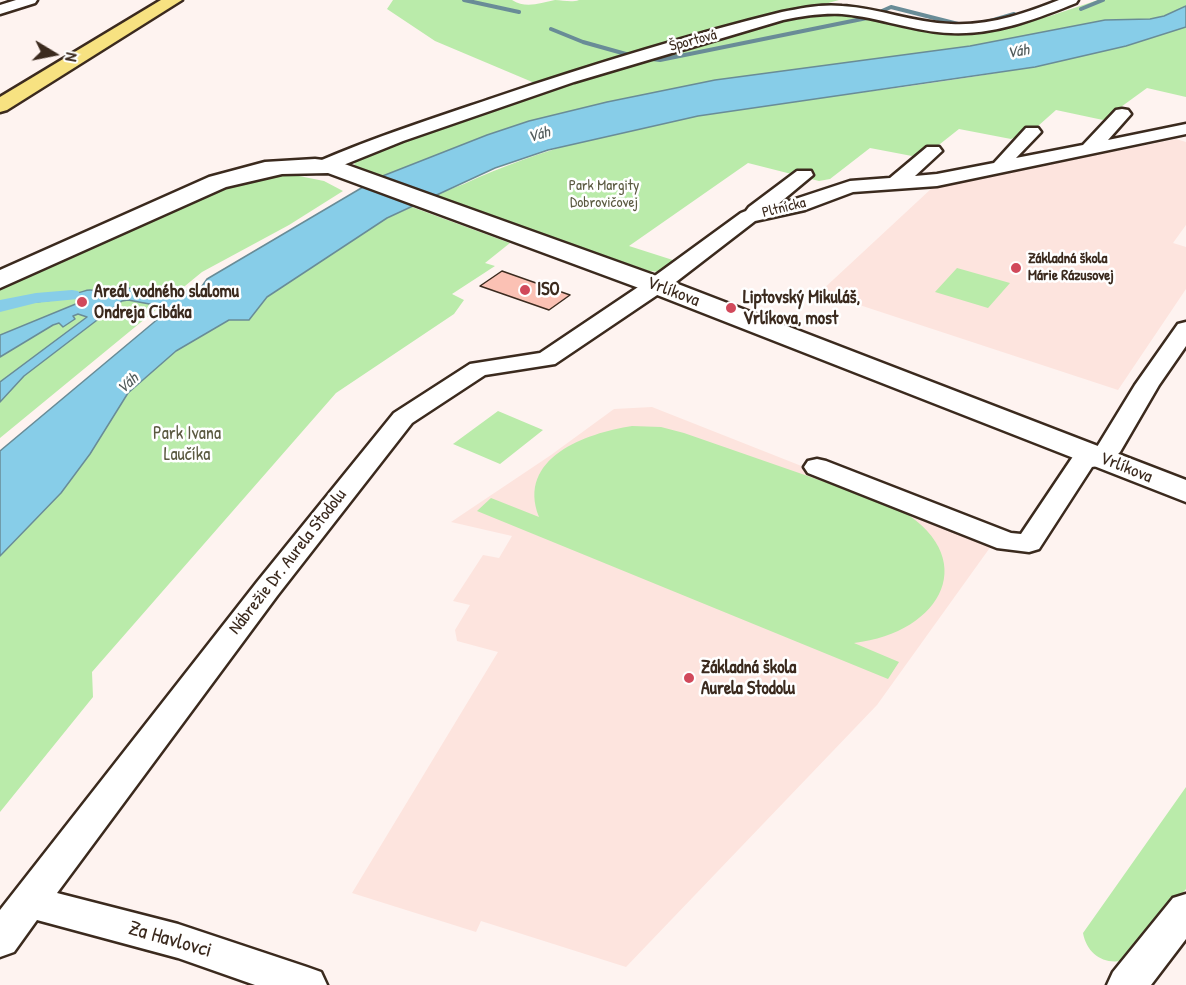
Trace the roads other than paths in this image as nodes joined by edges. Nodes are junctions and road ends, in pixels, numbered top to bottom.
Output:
1 (30, 0) edge
2 (151, 0) edge
3 (172, 0) edge
4 (1071, 0) edge
5 (862, 5) edge
6 (0, 10) edge
7 (0, 92) edge
8 (0, 106) edge
9 (1122, 114) dead end
10 (1186, 129) edge
11 (1032, 132) dead end
12 (1089, 149) junction
13 (933, 151) dead end
14 (324, 166) junction
15 (999, 169) junction
16 (804, 175) dead end
17 (896, 183) junction
18 (748, 217) junction
19 (0, 280) edge
20 (656, 285) junction
21 (1186, 329) edge
22 (1099, 458) junction
23 (818, 467) dead end
24 (1186, 492) edge
25 (30, 902) junction
26 (1186, 910) edge
27 (0, 940) edge
28 (306, 985) edge
29 (1127, 985) edge

1 - 6 street
2 - 7 highway
3 - 8 highway
4 - 5 street, Športová
5 - 14 street, Športová
9 - 12 street
10 - 12 street, Pltnícka
11 - 15 street
12 - 15 street, Pltnícka
13 - 17 street
14 - 19 street
14 - 20 street, Vrlíkova
15 - 17 street, Pltnícka
16 - 18 street
17 - 18 street, Pltnícka
18 - 20 street, Pltnícka
20 - 22 street, Vrlíkova
20 - 25 street, Nábrežie Dr. Aurela Stodolu
21 - 22 street
22 - 23 street
22 - 24 street, Vrlíkova
25 - 27 street, Nábrežie Dr. Aurela Stodolu
25 - 28 street, Za Havlovci
26 - 29 street

